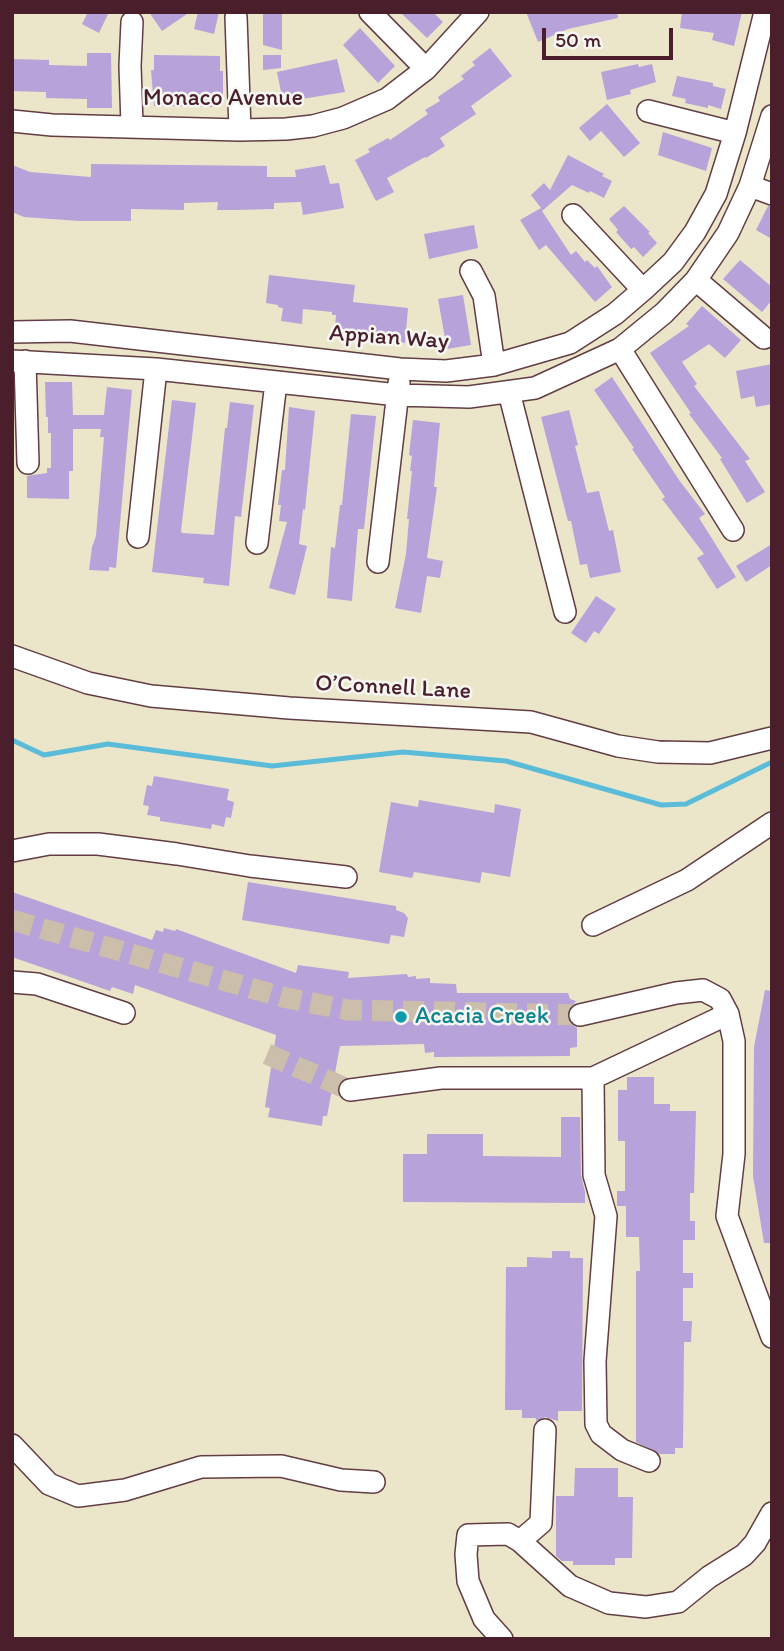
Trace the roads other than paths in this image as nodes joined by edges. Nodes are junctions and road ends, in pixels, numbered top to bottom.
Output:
1 (370, 12) edge
2 (478, 12) edge
3 (765, 12) edge
4 (236, 17) dead end
5 (132, 22) dead end
6 (426, 69) junction
7 (648, 111) dead end
8 (772, 116) edge
9 (12, 121) edge
10 (132, 125) junction
11 (240, 130) junction
12 (735, 133) junction
13 (750, 186) junction
14 (772, 194) edge
15 (573, 215) dead end
16 (471, 271) dead end
17 (696, 280) junction
18 (643, 290) junction
19 (12, 332) edge
20 (764, 338) dead end
21 (570, 343) junction
22 (620, 349) junction
23 (19, 361) edge
24 (494, 365) junction
25 (584, 366) junction
26 (156, 369) junction
27 (400, 369) junction
28 (276, 382) junction
29 (509, 392) junction
30 (398, 395) junction
31 (27, 463) dead end
32 (733, 530) dead end
33 (138, 537) dead end
34 (257, 543) dead end
35 (378, 562) dead end
36 (565, 612) dead end
37 (12, 656) edge
38 (772, 738) edge
39 (772, 822) edge
40 (12, 850) edge
41 (346, 877) dead end
42 (593, 925) dead end
43 (12, 982) edge
44 (124, 1013) dead end
45 (728, 1014) junction
46 (580, 1015) tunnel mouth
47 (593, 1078) junction
48 (350, 1090) tunnel mouth
49 (772, 1337) edge
50 (545, 1430) dead end
51 (12, 1445) edge
52 (649, 1461) dead end
53 (374, 1482) dead end
54 (772, 1513) edge
55 (520, 1541) junction
56 (502, 1639) edge

1 - 6 street
2 - 6 street, Monaco Avenue
3 - 12 street, Appian Way
4 - 11 street
5 - 10 street
6 - 11 street, Monaco Avenue
7 - 12 street
8 - 13 street
9 - 10 street, Monaco Avenue
10 - 11 street, Monaco Avenue
12 - 18 street, Appian Way
13 - 14 street
13 - 17 street
15 - 18 street
16 - 24 street
17 - 20 street
17 - 22 street
18 - 21 street, Appian Way
19 - 27 street, Appian Way
21 - 24 street, Appian Way
21 - 25 street
22 - 25 street
22 - 32 street
23 - 26 street
23 - 31 street
24 - 27 street, Appian Way
25 - 29 street
26 - 28 street
26 - 33 street
27 - 30 street
28 - 30 street
28 - 34 street
29 - 30 street
29 - 36 street
30 - 35 street
37 - 38 street, O’Connell Lane
39 - 42 street
40 - 41 street
43 - 44 street
45 - 46 street
45 - 47 street
45 - 49 street
47 - 48 street
47 - 52 street
50 - 55 street
51 - 53 street
54 - 55 street
55 - 56 street

